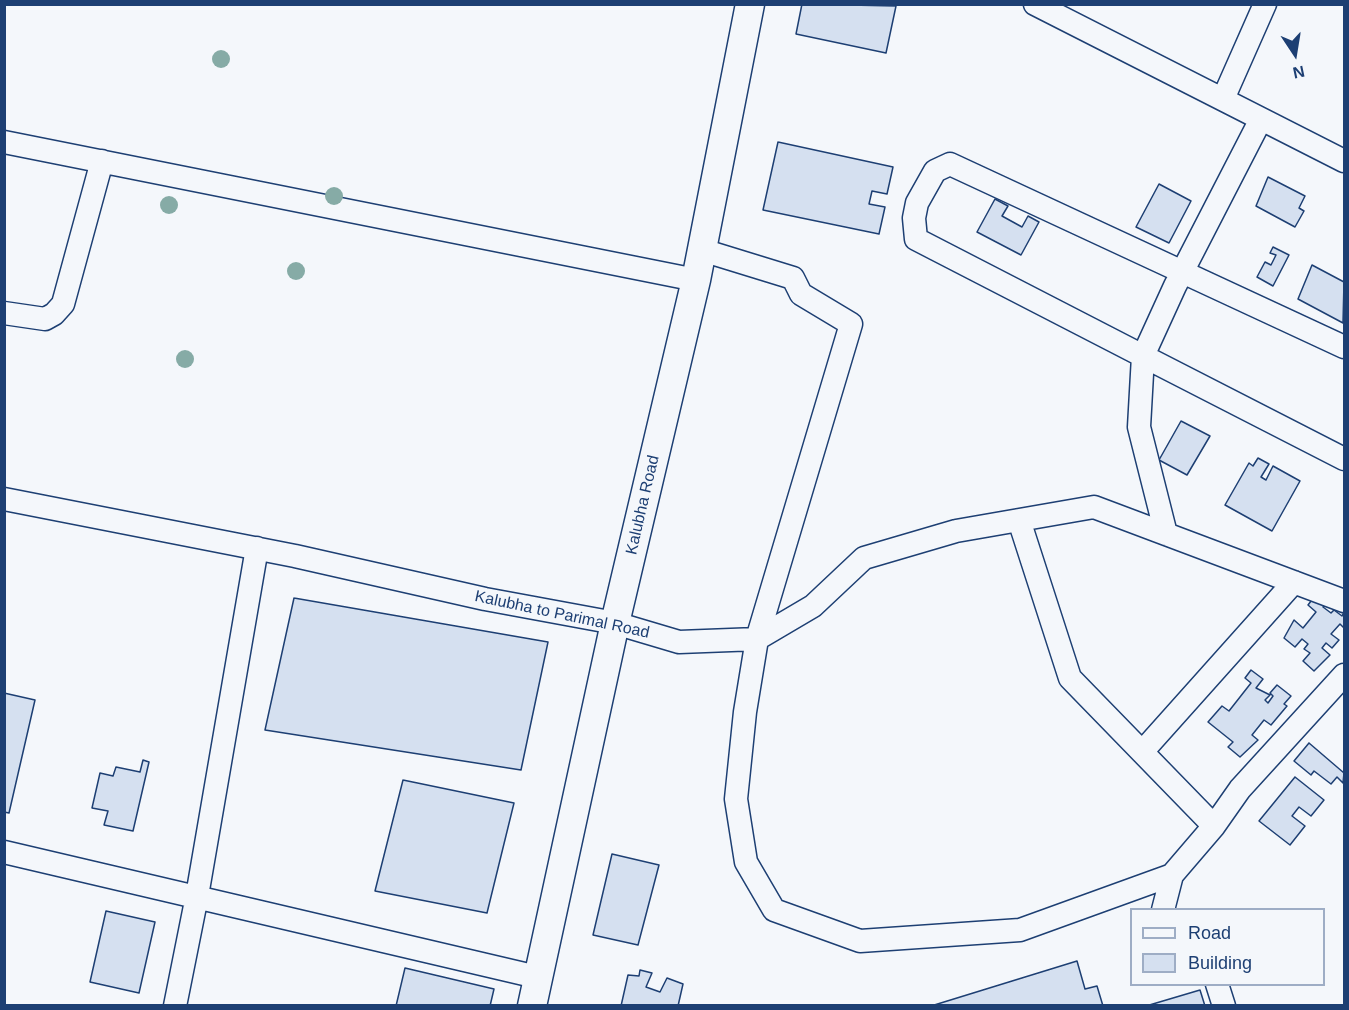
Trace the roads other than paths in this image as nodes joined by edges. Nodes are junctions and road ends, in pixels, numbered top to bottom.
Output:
1 (750, 4) edge
2 (1035, 4) edge
3 (1265, 4) edge
4 (1222, 99) junction
5 (1261, 119) junction
6 (4, 142) edge
7 (102, 161) junction
8 (1344, 161) edge
9 (702, 250) junction
10 (1183, 271) junction
11 (696, 280) junction
12 (4, 313) edge
13 (1344, 347) edge
14 (1143, 356) junction
15 (1344, 459) edge
16 (4, 499) edge
17 (1018, 520) junction
18 (1166, 534) junction
19 (257, 548) junction
20 (1294, 582) junction
21 (1344, 601) edge
22 (615, 623) junction
23 (757, 639) junction
24 (1344, 675) edge
25 (1142, 752) junction
26 (1214, 826) junction
27 (4, 852) edge
28 (1172, 875) junction
29 (197, 896) junction
30 (1163, 908) edge
31 (537, 977) junction
32 (1218, 986) edge
33 (175, 1005) edge
34 (532, 1005) edge
35 (1224, 1005) edge

1 - 9 street, Kalubha Road
2 - 4 street
3 - 4 street
4 - 5 street
5 - 8 street
5 - 10 street
6 - 7 street
7 - 11 street
7 - 12 street
9 - 11 street, Kalubha Road
9 - 23 street
10 - 13 street
10 - 14 street
10 - 14 street
11 - 22 street, Kalubha Road
14 - 15 street
14 - 18 street
16 - 19 street, Kalubha to Parimal Road
17 - 18 street, Kalubha to Parimal Road
17 - 23 street, Kalubha to Parimal Road
17 - 25 street
18 - 20 street
19 - 22 street, Kalubha to Parimal Road
19 - 29 street
20 - 21 street
20 - 25 street
22 - 23 street, Kalubha to Parimal Road
22 - 31 street, Kalubha Road
23 - 28 street
24 - 26 street
25 - 26 street
26 - 28 street
27 - 29 street
28 - 30 street
29 - 31 street
29 - 33 street
31 - 34 street, Kalubha Road
32 - 35 street

